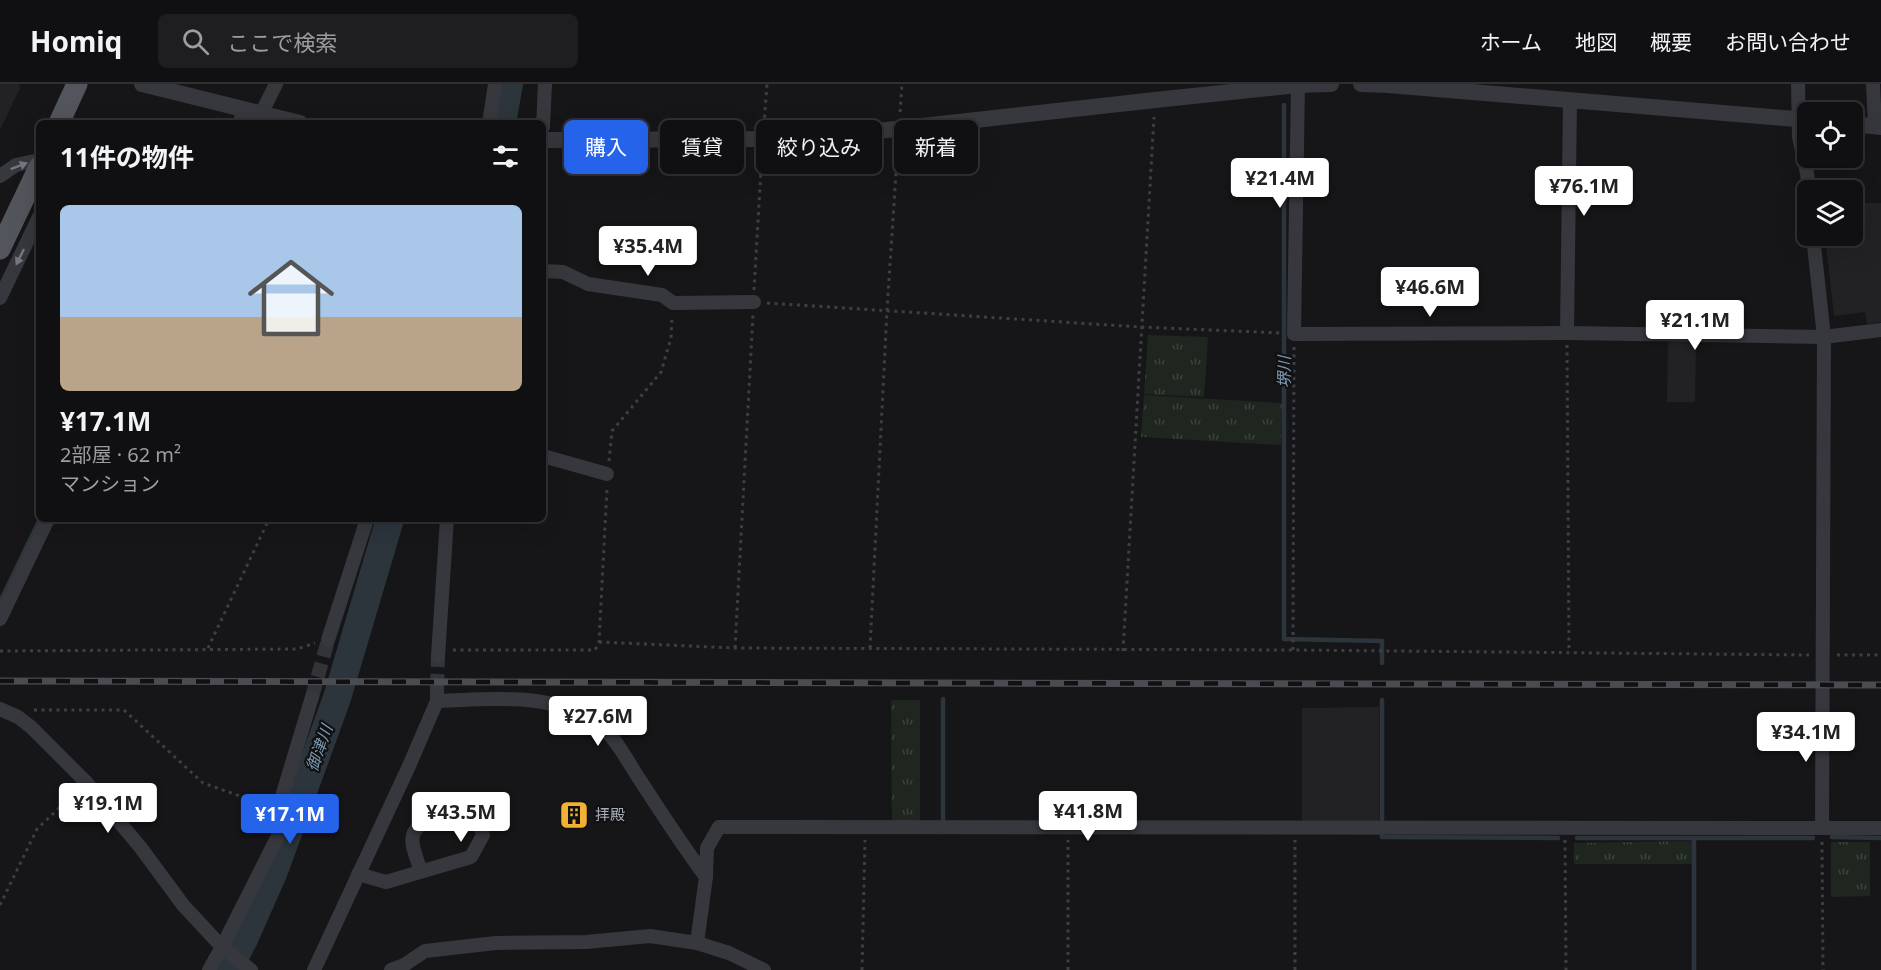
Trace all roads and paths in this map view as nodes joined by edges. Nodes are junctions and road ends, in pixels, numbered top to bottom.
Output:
1 (77, 84) edge
2 (142, 84) edge
3 (276, 84) edge
4 (495, 84) edge
5 (546, 84) edge
6 (767, 84) edge
7 (902, 84) edge
8 (1331, 84) edge
9 (1361, 84) edge
10 (1798, 84) edge
11 (1873, 84) edge
12 (1298, 85) edge
13 (1155, 100) junction
14 (1570, 101) junction
15 (1800, 102) edge
16 (248, 115) edge
17 (60, 120) edge
18 (280, 120) edge
19 (489, 120) edge
20 (543, 120) edge
21 (764, 120) edge
22 (900, 120) edge
23 (978, 120) edge
24 (1797, 120) edge
25 (1863, 125) edge
26 (1878, 127) edge
27 (756, 139) edge
28 (546, 140) edge
29 (36, 161) edge
30 (36, 173) edge
31 (761, 174) edge
32 (896, 174) edge
33 (0, 176) edge
34 (36, 223) edge
35 (1814, 246) edge
36 (0, 249) edge
37 (546, 271) edge
38 (0, 298) edge
39 (754, 302) junction
40 (673, 303) junction
41 (887, 310) junction
42 (1140, 327) junction
43 (1881, 330) edge
44 (1567, 333) junction
45 (1288, 334) junction
46 (1824, 337) junction
47 (546, 457) edge
48 (607, 474) junction
49 (47, 522) edge
50 (268, 522) edge
51 (366, 522) edge
52 (447, 522) edge
53 (0, 619) edge
54 (328, 640) tunnel mouth
55 (599, 642) junction
56 (305, 646) dead end
57 (208, 648) junction
58 (735, 648) junction
59 (870, 649) junction
60 (1293, 650) junction
61 (0, 651) edge
62 (1123, 651) junction
63 (1569, 652) junction
64 (438, 653) joint
65 (1822, 655) junction
66 (1881, 655) edge
67 (312, 698) tunnel mouth
68 (0, 709) edge
69 (27, 710) dead end
70 (86, 782) junction
71 (283, 806) junction
72 (1068, 826) junction
73 (865, 827) junction
74 (1295, 828) junction
75 (1564, 828) junction
76 (1822, 828) junction
77 (1881, 828) edge
78 (421, 871) junction
79 (358, 874) junction
80 (706, 877) junction
81 (0, 905) edge
82 (697, 943) junction
83 (226, 949) junction
84 (209, 970) edge
85 (251, 970) edge
86 (314, 970) edge
87 (391, 970) edge
88 (764, 970) edge
89 (862, 970) edge
90 (1068, 970) edge
91 (1295, 970) edge
92 (1566, 970) edge
93 (1823, 970) edge

1 - 17 main road
2 - 16 street
3 - 16 street
4 - 19 street
5 - 20 street
6 - 21 path
7 - 22 path
8 - 12 street
9 - 14 street
10 - 15 street
11 - 26 street
12 - 13 street
12 - 45 street
13 - 23 street
13 - 42 path
14 - 24 street
14 - 44 street
16 - 18 street
25 - 26 street
27 - 28 street
33 -> 29 street
30 - 36 main road
31 - 39 path
32 - 41 path
34 -> 38 street
35 - 46 street
37 - 40 street
39 - 40 street
39 - 41 path
39 - 58 path
40 - 48 path
41 - 42 path
41 - 59 path
42 - 45 path
42 - 62 path
43 - 46 street
44 - 45 street
44 - 46 street
44 - 63 path
45 - 60 path
46 - 65 street
47 - 48 street
48 - 55 path
49 - 53 street
50 - 57 path
51 - 54 street
52 - 64 street
55 - 58 path
55 - 64 path
56 - 57 path
57 - 61 path
58 - 59 path
59 - 62 path
60 - 62 path
60 - 63 path
63 - 65 path
65 - 66 path
65 - 76 street
67 - 71 street
68 - 70 street
69 - 71 path
70 - 81 path
70 - 83 street
71 - 83 street
72 - 73 street
72 - 74 street
72 - 90 path
73 - 80 street
73 - 89 path
74 - 75 street
74 - 91 path
75 - 76 street
75 - 92 path
76 - 77 street
76 - 93 path
78 - 78 street
78 - 79 street
79 - 80 street
79 - 86 street
80 - 82 street
82 - 87 street
82 - 88 street
83 - 84 street
83 - 85 street

